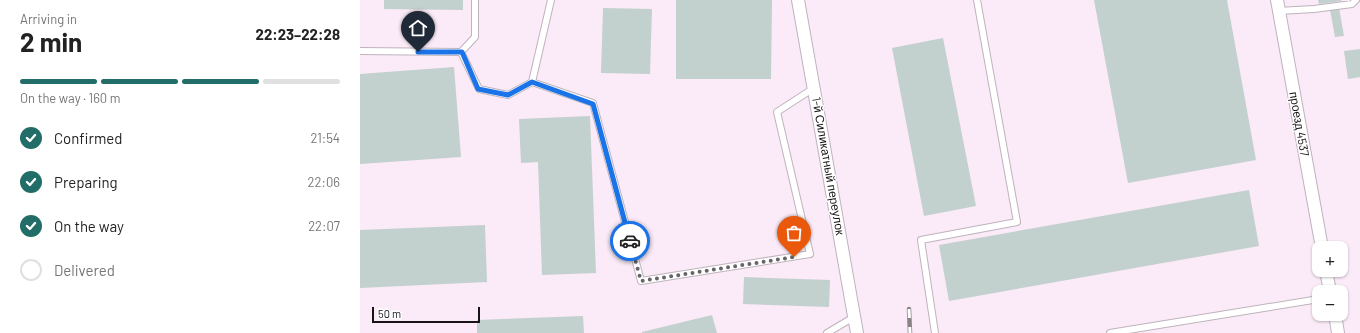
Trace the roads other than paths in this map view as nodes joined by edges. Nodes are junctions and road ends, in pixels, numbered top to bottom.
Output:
1 (475, 0) edge
2 (551, 0) edge
3 (798, 0) edge
4 (977, 0) edge
5 (1356, 0) edge
6 (1277, 5) edge
7 (360, 52) edge
8 (462, 52) junction
9 (532, 82) junction
10 (814, 88) junction
11 (1321, 241) edge
12 (1312, 300) edge
13 (854, 317) junction
14 (1336, 321) edge
15 (827, 333) edge
16 (857, 333) edge
17 (935, 333) edge
18 (1110, 333) edge
19 (1338, 333) edge

1 - 8 lane
2 - 9 lane
3 - 10 street, 1-й Силикатный переулок
4 - 17 lane
5 - 6 lane
6 - 11 street, проезд 4537
7 - 8 lane
8 - 9 lane
9 - 10 lane
10 - 13 street, 1-й Силикатный переулок
12 - 18 lane
13 - 15 lane
13 - 16 street, 1-й Силикатный переулок
14 - 19 street

